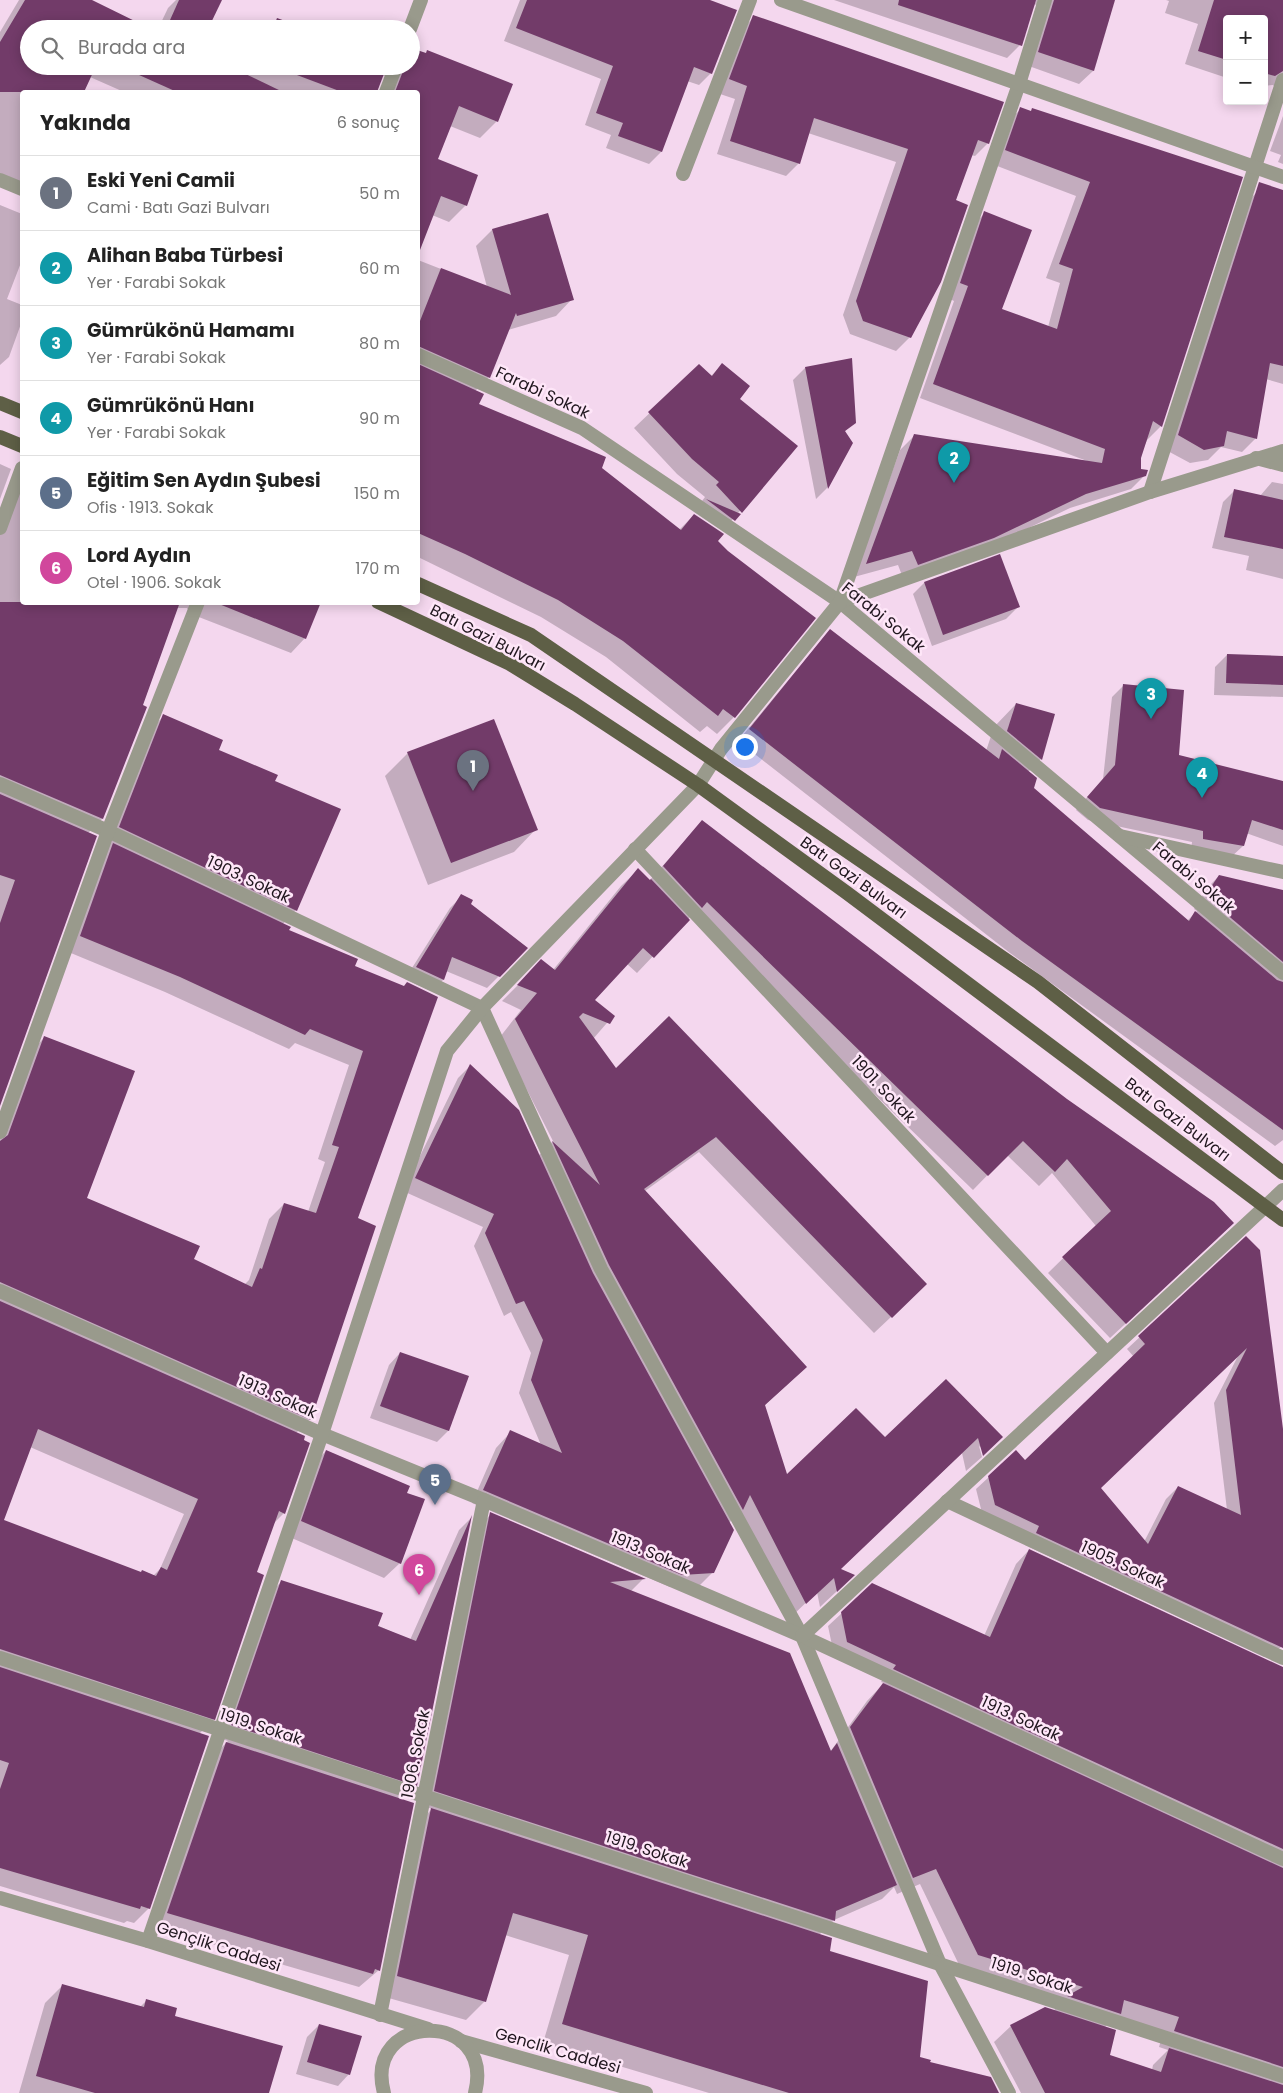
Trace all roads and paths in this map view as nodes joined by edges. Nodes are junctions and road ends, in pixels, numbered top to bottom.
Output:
1 (421, 0) edge
2 (750, 0) edge
3 (780, 0) edge
4 (1045, 0) edge
5 (413, 20) edge
6 (393, 75) edge
7 (1283, 80) edge
8 (1019, 84) junction
9 (387, 90) edge
10 (1255, 167) junction
11 (683, 174) dead end
12 (1283, 176) edge
13 (0, 180) edge
14 (20, 188) edge
15 (420, 356) edge
16 (0, 403) edge
17 (20, 411) edge
18 (0, 437) edge
19 (20, 445) edge
20 (1283, 451) edge
21 (1255, 458) junction
22 (1283, 465) edge
23 (20, 473) edge
24 (1150, 492) junction
25 (0, 528) edge
26 (420, 585) edge
27 (840, 602) junction
28 (197, 605) edge
29 (384, 605) edge
30 (714, 759) junction
31 (0, 784) edge
32 (698, 785) junction
33 (108, 831) junction
34 (1116, 835) junction
35 (635, 849) junction
36 (1283, 872) edge
37 (1283, 973) edge
38 (482, 1008) junction
39 (0, 1132) edge
40 (1283, 1173) edge
41 (1283, 1190) edge
42 (1266, 1207) junction
43 (1283, 1220) edge
44 (0, 1291) edge
45 (1107, 1353) junction
46 (322, 1434) junction
47 (484, 1500) junction
48 (948, 1501) junction
49 (802, 1636) junction
50 (0, 1658) edge
51 (1283, 1658) edge
52 (219, 1731) junction
53 (424, 1795) junction
54 (1283, 1859) edge
55 (0, 1898) edge
56 (148, 1941) junction
57 (939, 1962) junction
58 (380, 2015) junction
59 (428, 2029) junction
60 (461, 2041) junction
61 (1283, 2076) edge
62 (384, 2093) edge
63 (475, 2093) edge
64 (646, 2093) edge
65 (1009, 2093) edge

1 - 5 street
2 - 11 street
3 - 8 street
4 - 8 street
6 - 9 street
7 - 10 street
8 - 10 street
8 - 27 street
10 - 12 street
10 - 24 street
13 - 14 street
15 - 27 street, Farabi Sokak
16 - 17 main road
18 - 19 main road
20 - 21 street
21 - 22 street
21 - 24 street
23 - 25 street
24 - 27 street
26 - 30 main road, Batı Gazi Bulvarı
27 - 30 street
27 - 34 street, Farabi Sokak
28 - 33 street
29 - 32 main road, Batı Gazi Bulvarı
30 - 32 street
30 - 40 main road, Batı Gazi Bulvarı
31 - 33 street, 1903. Sokak
32 - 35 street
32 - 42 main road, Batı Gazi Bulvarı
33 - 38 street, 1903. Sokak
33 - 39 street
34 - 36 street
34 - 37 street, Farabi Sokak
35 - 38 street
35 - 45 street, 1901. Sokak
38 - 46 street
38 - 49 street
41 - 42 street
42 - 43 main road, Batı Gazi Bulvarı
42 - 45 street
44 - 46 street, 1913. Sokak
45 - 48 street
46 - 47 street, 1913. Sokak
46 - 52 street
47 - 49 street, 1913. Sokak
47 - 53 street, 1906. Sokak
48 - 49 street
48 - 51 street, 1905. Sokak
49 - 54 street, 1913. Sokak
49 - 57 street
50 - 52 street, 1919. Sokak
52 - 53 street, 1919. Sokak
52 - 56 street
53 - 57 street, 1919. Sokak
53 - 58 street, 1906. Sokak
55 - 56 street, Gençlik Caddesi
56 - 58 street, Gençlik Caddesi
57 - 61 street, 1919. Sokak
57 - 65 street
58 - 59 street, Gençlik Caddesi
59 - 60 street, Genclik Caddesi
59 - 62 street
60 - 63 street
60 - 64 street, Genclik Caddesi

